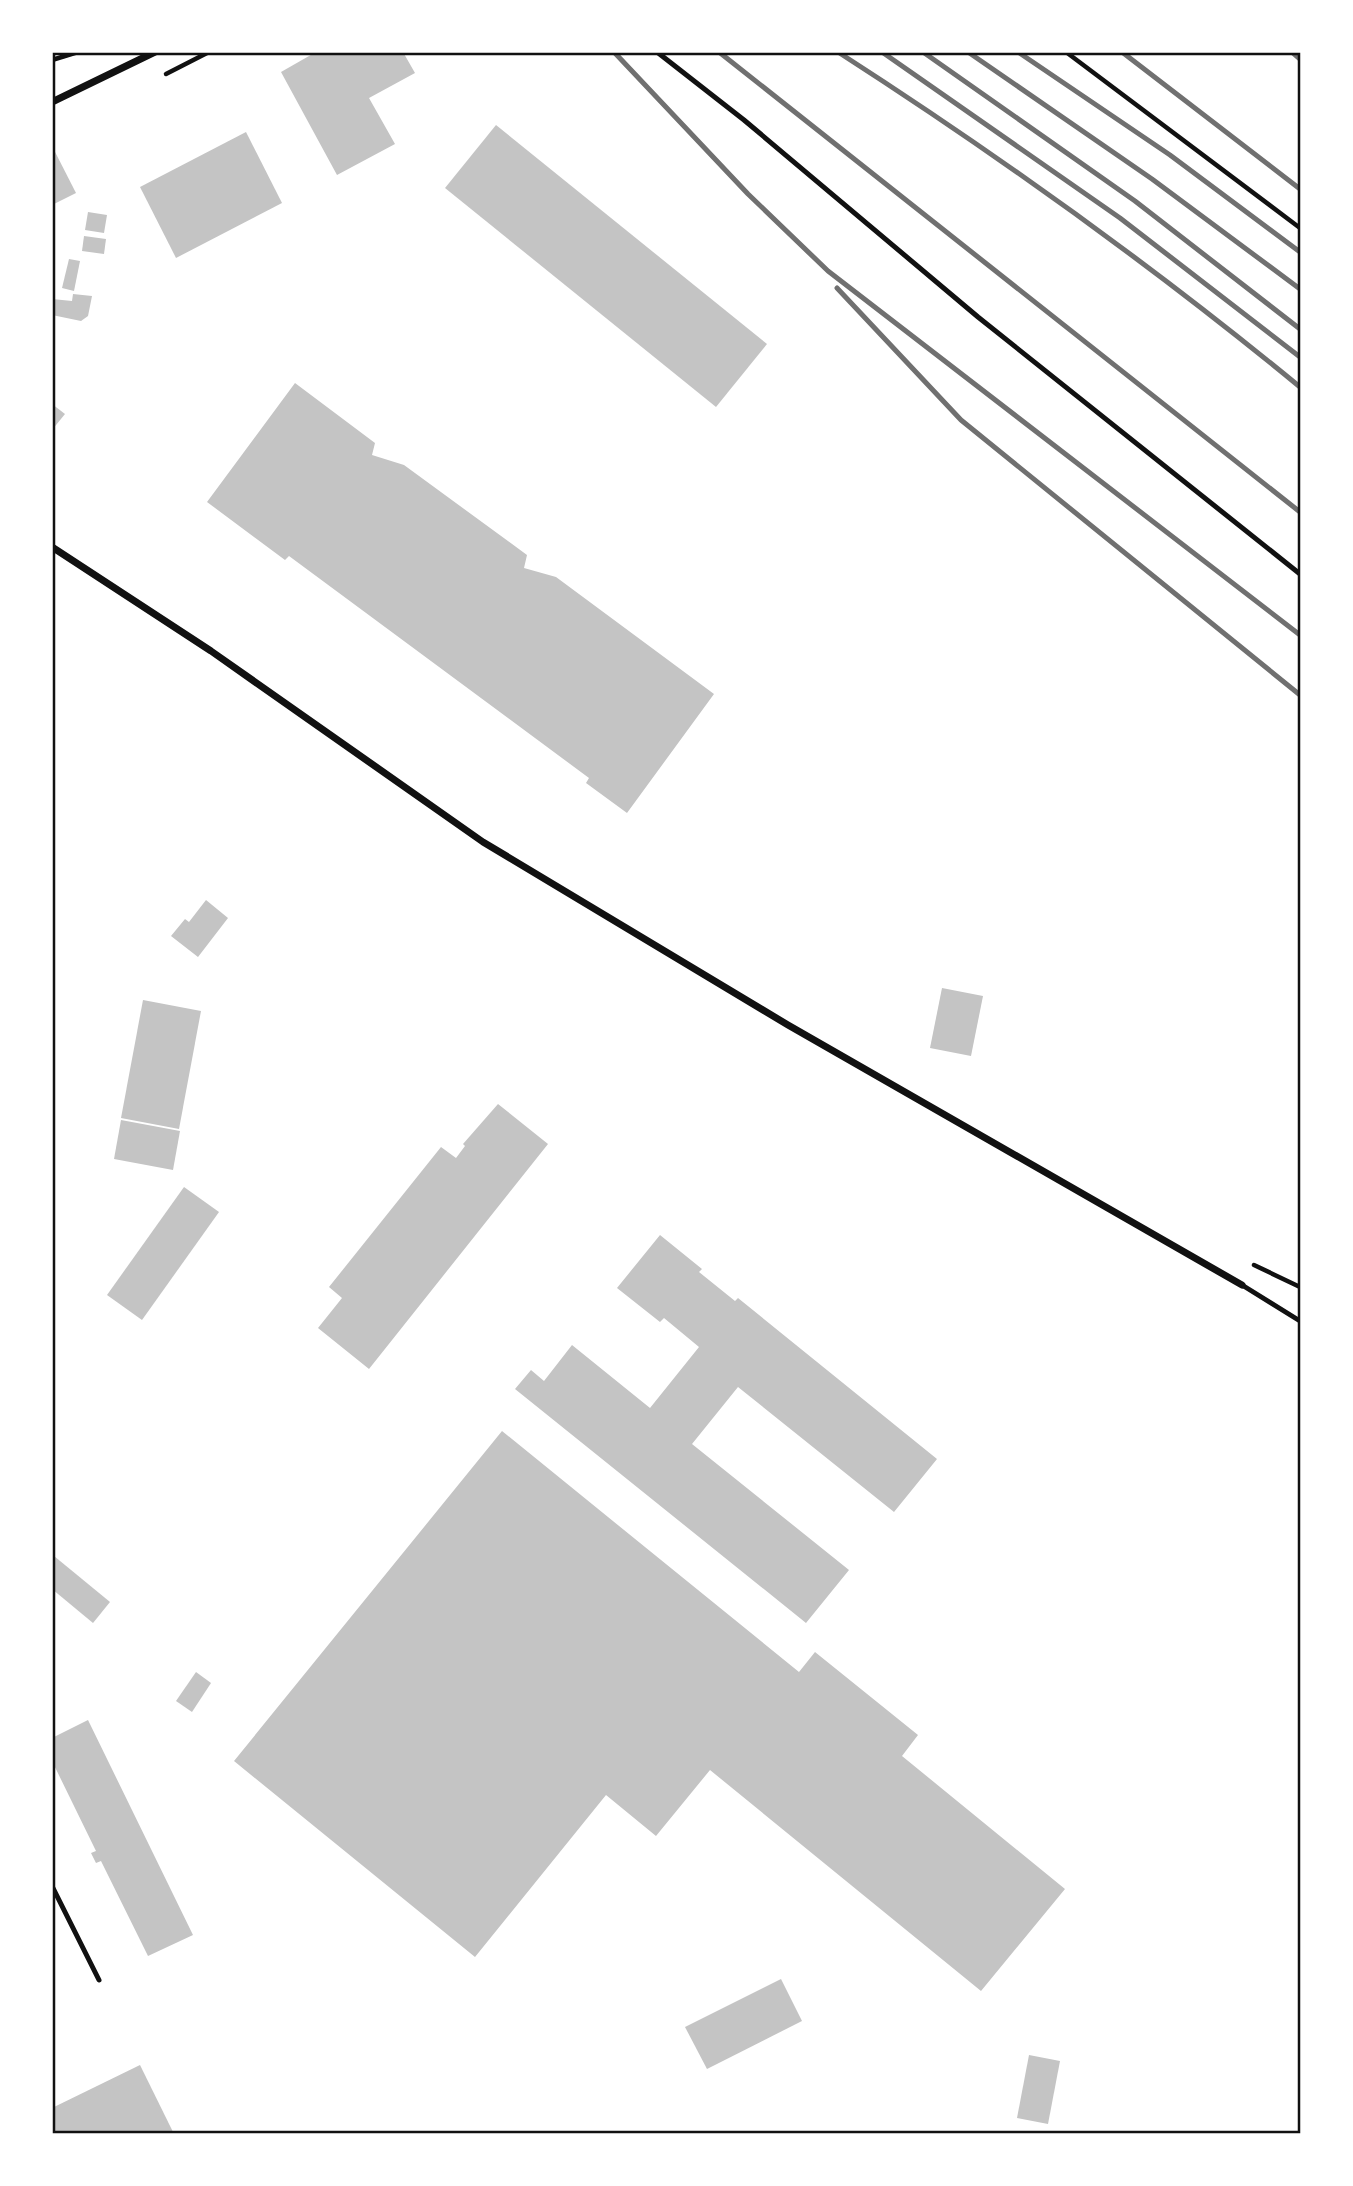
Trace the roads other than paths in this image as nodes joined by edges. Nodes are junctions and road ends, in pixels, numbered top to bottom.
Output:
1 (155, 52) edge
2 (657, 52) edge
3 (52, 102) edge
4 (52, 547) edge
5 (1300, 574) edge
6 (1242, 1285) joint
7 (1300, 1321) edge
8 (52, 1886) edge
9 (99, 1980) dead end

1 - 3 street
2 - 5 lane
4 - 6 street
6 - 7 lane
8 - 9 lane

